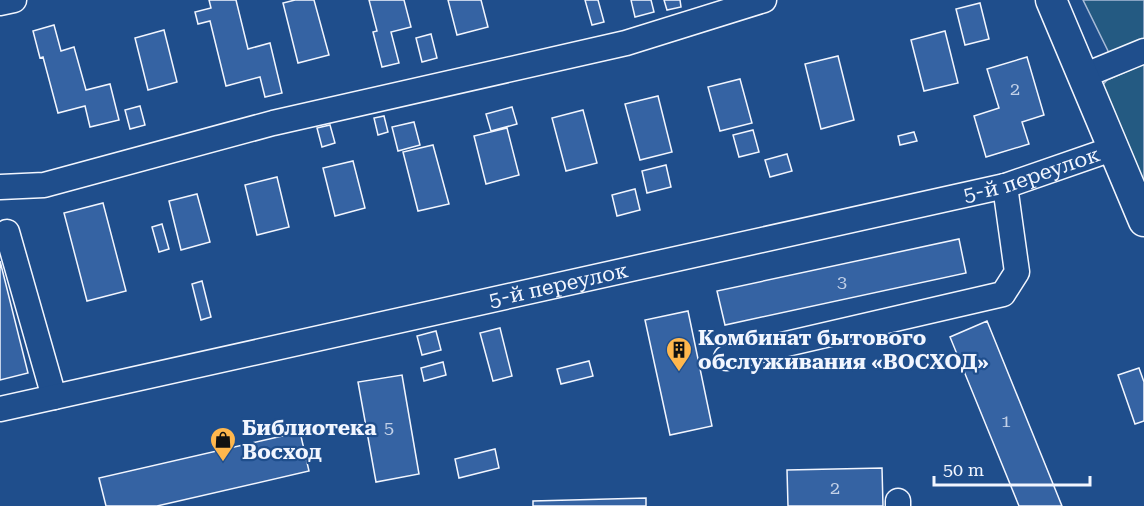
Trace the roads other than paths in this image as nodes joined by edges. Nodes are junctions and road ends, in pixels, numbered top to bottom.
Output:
1 (14, 0) edge
2 (764, 0) edge
3 (1051, 0) edge
4 (0, 3) edge
5 (1144, 51) edge
6 (1083, 76) junction
7 (1113, 149) junction
8 (1005, 186) junction
9 (0, 187) edge
10 (1144, 221) edge
11 (7, 232) dead end
12 (726, 358) dead end
13 (54, 397) junction
14 (0, 409) edge

1 - 4 street
2 - 9 street
3 - 6 main road
5 - 6 street
6 - 7 main road
7 - 8 street, 5-й переулок
7 - 10 main road
8 - 12 street
8 - 13 street, 5-й переулок
11 - 13 street
13 - 14 street, 5-й переулок

